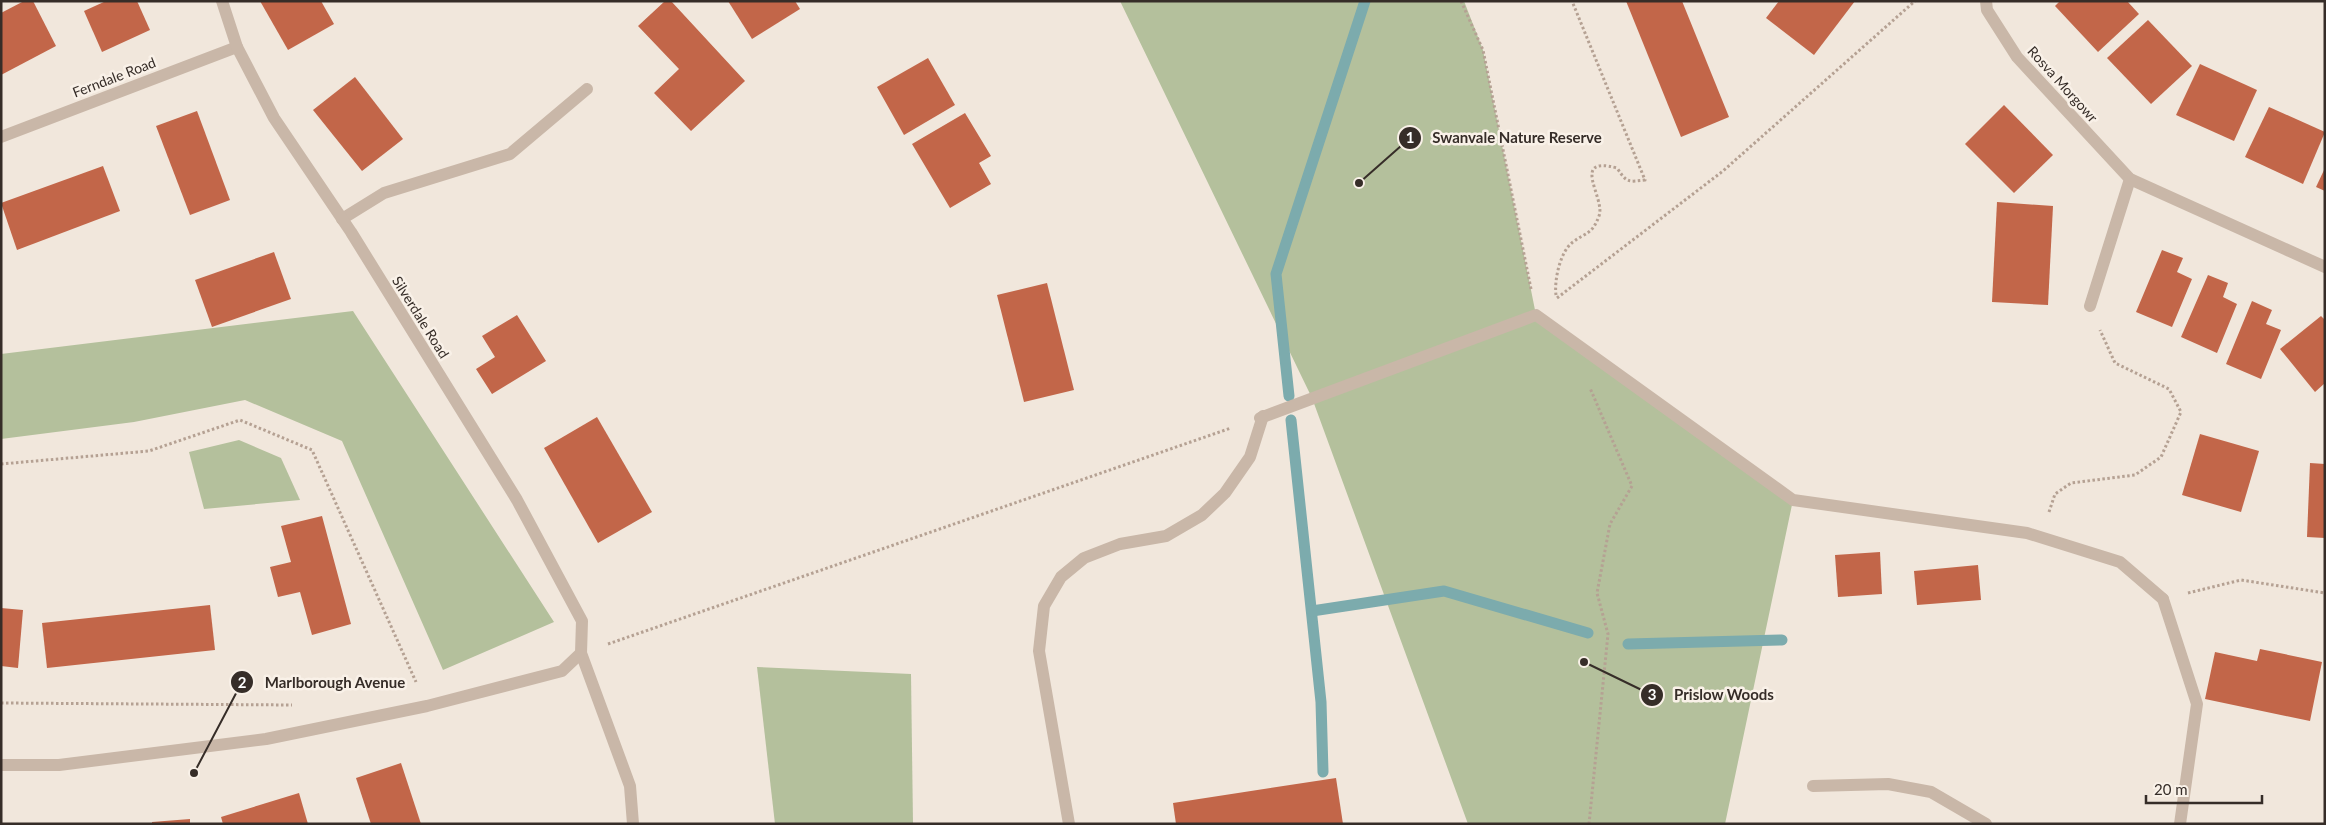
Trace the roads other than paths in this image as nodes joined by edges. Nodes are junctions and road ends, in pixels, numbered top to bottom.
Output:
1 (222, 1) edge
2 (1986, 1) edge
3 (238, 47) junction
4 (587, 90) dead end
5 (1, 137) edge
6 (2130, 179) junction
7 (342, 219) junction
8 (2325, 266) edge
9 (2090, 306) road end
10 (581, 654) junction
11 (1, 765) edge
12 (1813, 786) dead end
13 (633, 824) edge
14 (1069, 824) edge
15 (1986, 824) edge
16 (2180, 824) edge

1 - 3 street, Silverdale Road
2 - 6 street, Rosva Morgowr
3 - 5 street, Ferndale Road
3 - 7 street, Silverdale Road
4 - 7 street
6 - 8 street, Rosva Morgowr
6 - 9 street
7 - 10 street, Silverdale Road
10 - 11 street
10 - 13 street
12 - 15 street
14 - 16 street

